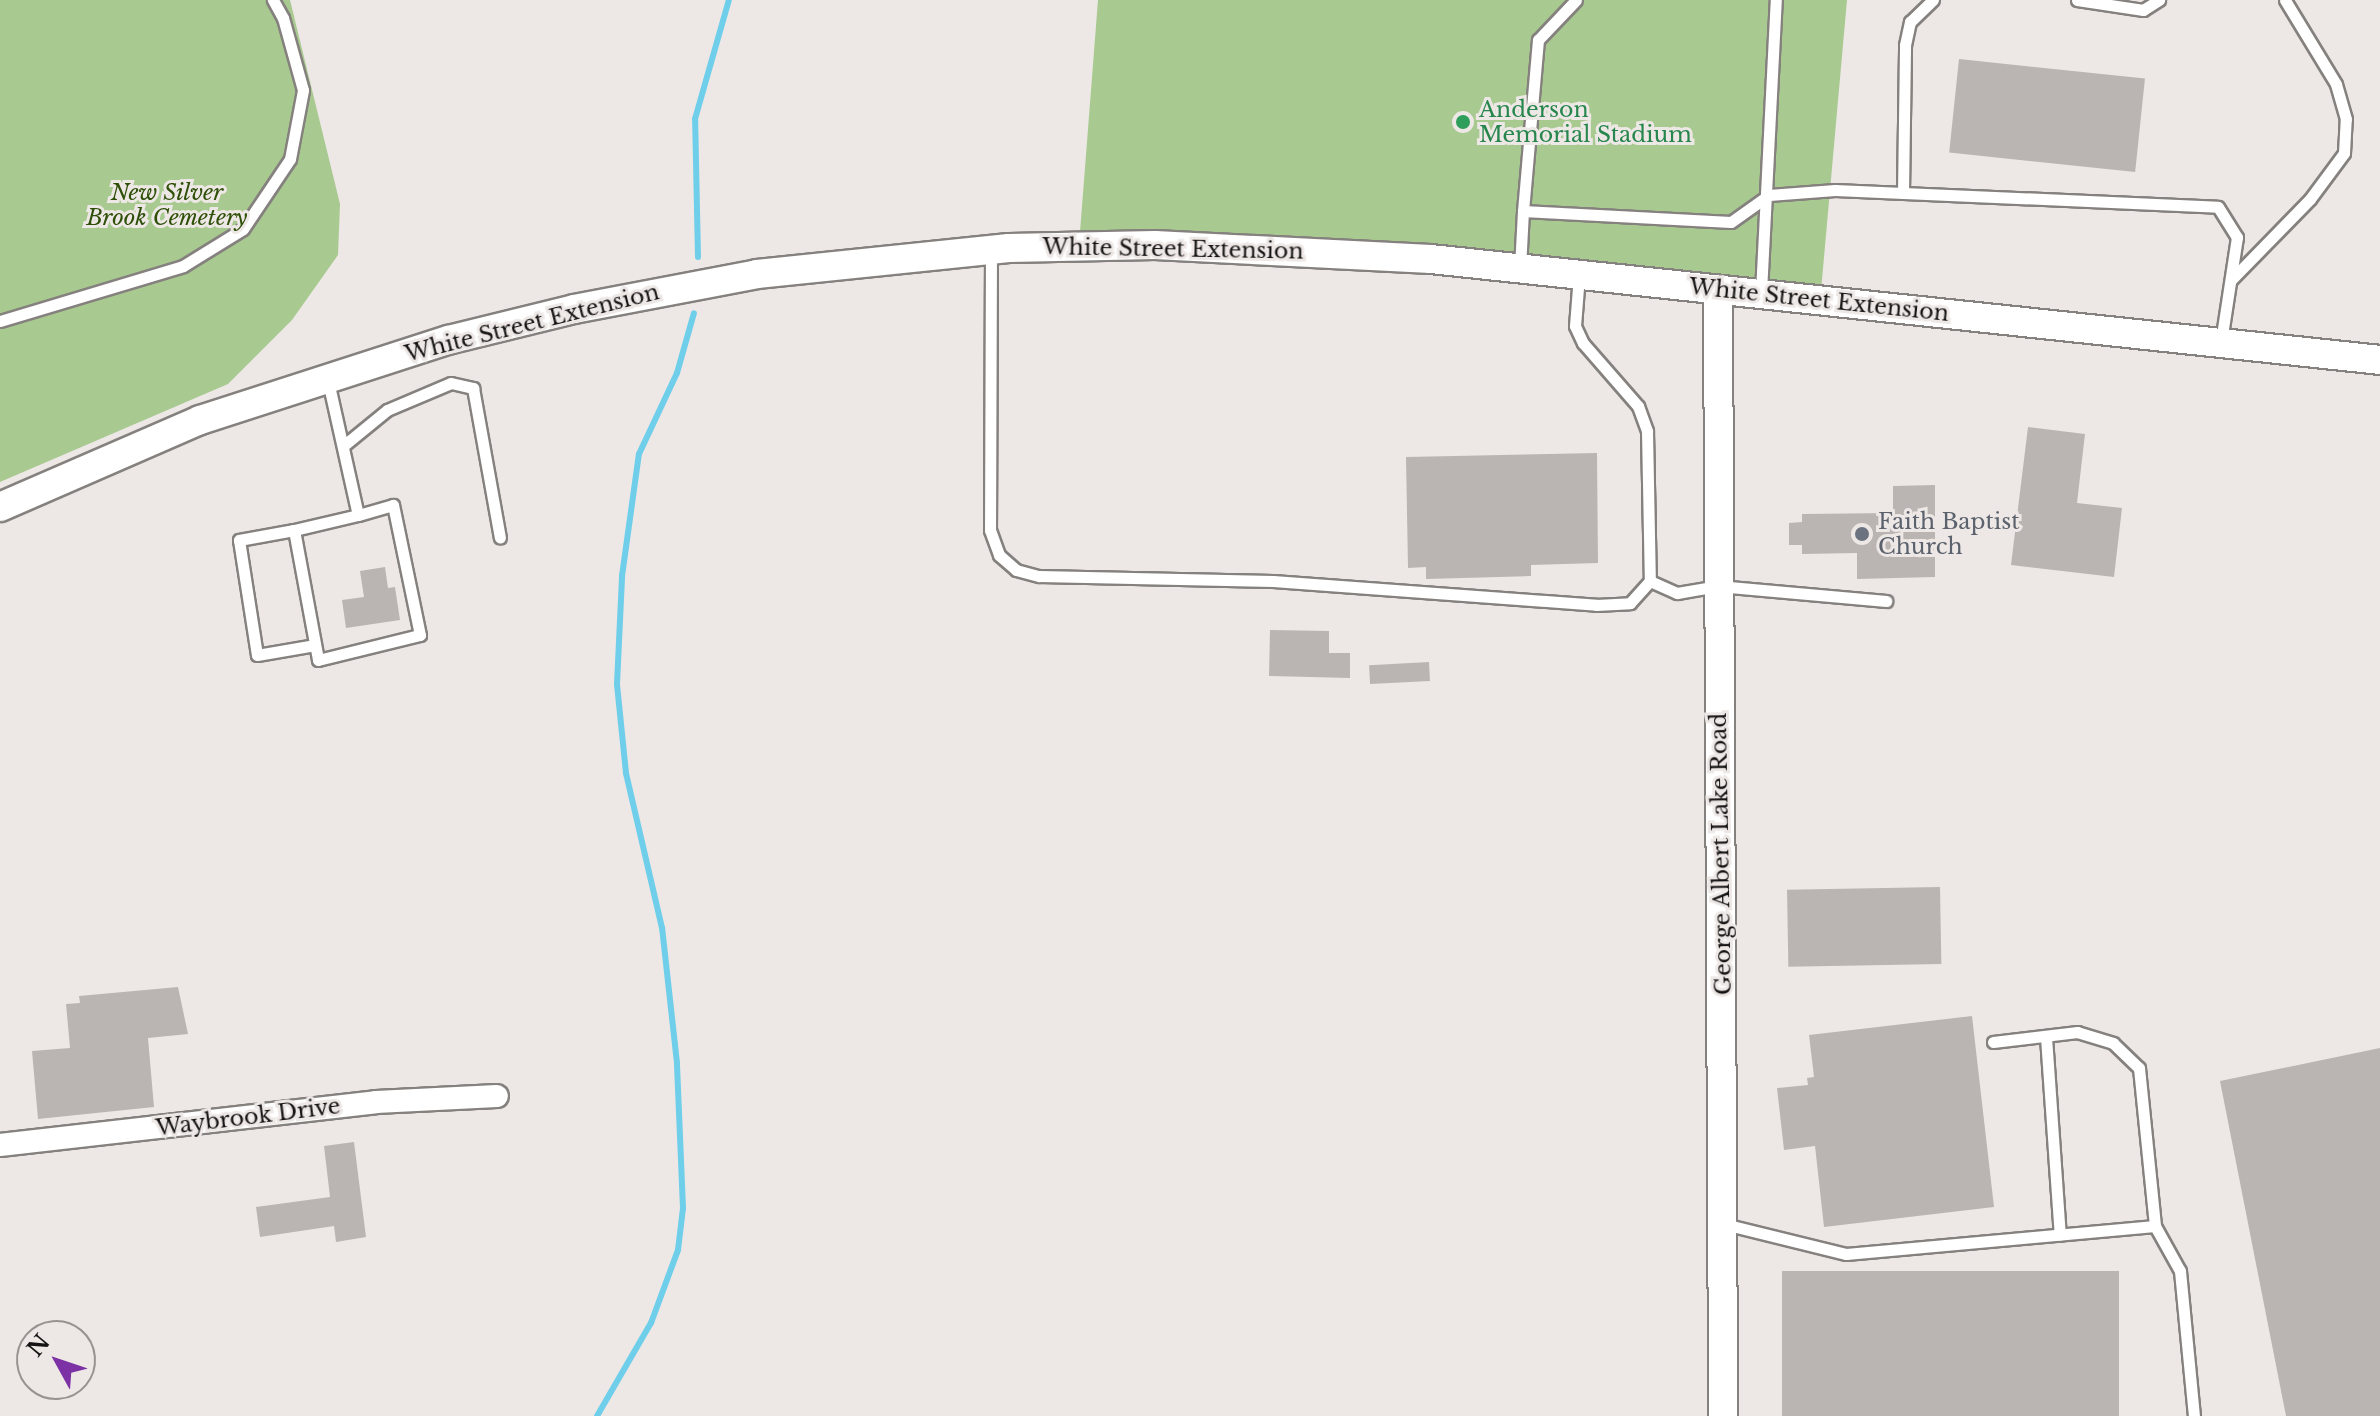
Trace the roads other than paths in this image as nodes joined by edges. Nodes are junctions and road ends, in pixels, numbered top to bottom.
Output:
1 (273, 0) edge
2 (1576, 0) edge
3 (1776, 0) edge
4 (1933, 0) edge
5 (2077, 0) edge
6 (2159, 0) edge
7 (2285, 0) edge
8 (1903, 193) junction
9 (1769, 195) junction
10 (1523, 211) junction
11 (991, 249) junction
12 (1520, 268) junction
13 (1579, 274) junction
14 (2230, 282) junction
15 (1718, 293) junction
16 (1760, 297) junction
17 (0, 321) edge
18 (2221, 343) junction
19 (2380, 360) edge
20 (327, 376) junction
21 (343, 446) junction
22 (0, 507) edge
23 (358, 515) junction
24 (294, 530) junction
25 (500, 538) dead end
26 (1650, 581) junction
27 (1718, 586) junction
28 (1886, 601) dead end
29 (315, 645) junction
30 (2046, 1037) junction
31 (1993, 1042) dead end
32 (497, 1096) dead end
33 (0, 1145) edge
34 (1724, 1224) junction
35 (2155, 1226) junction
36 (2060, 1235) junction
37 (1723, 1416) edge
38 (2194, 1416) edge

1 - 17 lane
2 - 10 lane
3 - 9 lane
4 - 8 lane
5 - 6 lane
7 - 14 lane
8 - 9 lane
8 - 14 lane
9 - 10 lane
9 - 16 lane
10 - 12 lane
11 - 12 street, White Street Extension
11 - 20 street, White Street Extension
11 - 26 lane
12 - 13 street, White Street Extension
13 - 15 street, White Street Extension
13 - 26 lane
14 - 18 lane
15 - 16 street, White Street Extension
15 - 27 street, George Albert Lake Road
16 - 18 street, White Street Extension
18 - 19 street, White Street Extension
20 - 21 lane
20 - 22 street, White Street Extension
21 - 23 lane
21 - 25 lane
23 - 24 lane
23 - 29 lane
24 - 29 lane
24 - 29 lane
26 - 27 lane
27 - 28 lane
27 - 34 street, George Albert Lake Road
30 - 31 lane
30 - 35 lane
30 - 36 lane
32 - 33 street, Waybrook Drive
34 - 36 lane
34 - 37 street, George Albert Lake Road
35 - 36 lane
35 - 38 lane

